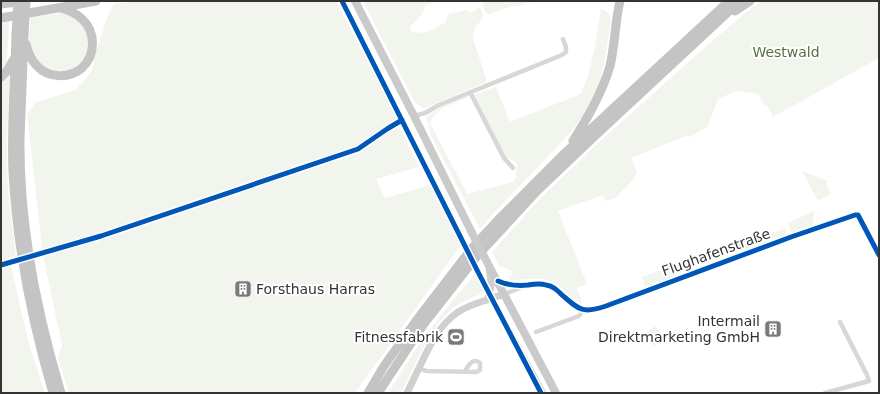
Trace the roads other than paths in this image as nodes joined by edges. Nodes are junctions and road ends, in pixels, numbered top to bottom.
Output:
1 (18, 1) edge
2 (26, 1) edge
3 (96, 1) edge
4 (355, 1) edge
5 (620, 1) edge
6 (729, 1) edge
7 (740, 1) edge
8 (750, 1) edge
9 (1, 4) edge
10 (60, 8) junction
11 (1, 18) edge
12 (719, 21) junction
13 (20, 34) junction
14 (563, 39) dead end
15 (15, 56) junction
16 (1, 77) edge
17 (470, 92) junction
18 (414, 116) junction
19 (566, 152) junction
20 (513, 168) dead end
21 (879, 255) edge
22 (487, 262) junction
23 (498, 281) junction
24 (529, 285) junction
25 (504, 294) junction
26 (487, 300) junction
27 (582, 309) junction
28 (840, 322) dead end
29 (536, 332) dead end
30 (419, 368) junction
31 (465, 371) dead end
32 (54, 393) edge
33 (62, 393) edge
34 (368, 393) edge
35 (378, 393) edge
36 (407, 393) edge
37 (556, 393) edge
38 (824, 393) edge

1 - 13 highway, bridge
2 - 9 highway
2 - 13 highway, bridge
3 - 10 highway
4 - 18 main road
5 - 19 highway
6 - 19 highway
7 - 12 highway
8 - 12 highway
10 - 11 highway
10 - 13 highway
12 - 35 highway
13 - 15 highway
13 - 33 highway
14 - 17 street
15 - 16 highway
15 - 32 highway
17 - 18 street
17 - 20 street
18 - 22 main road, bridge
19 - 34 highway
21 - 27 street, Flughafenstraße
22 - 23 main road
22 - 26 main road
23 - 24 street
23 - 25 main road
24 - 25 street
24 - 27 street
25 - 26 main road
25 - 37 main road
26 - 30 main road
27 - 29 street
28 - 38 street
30 - 31 street
30 - 36 main road

